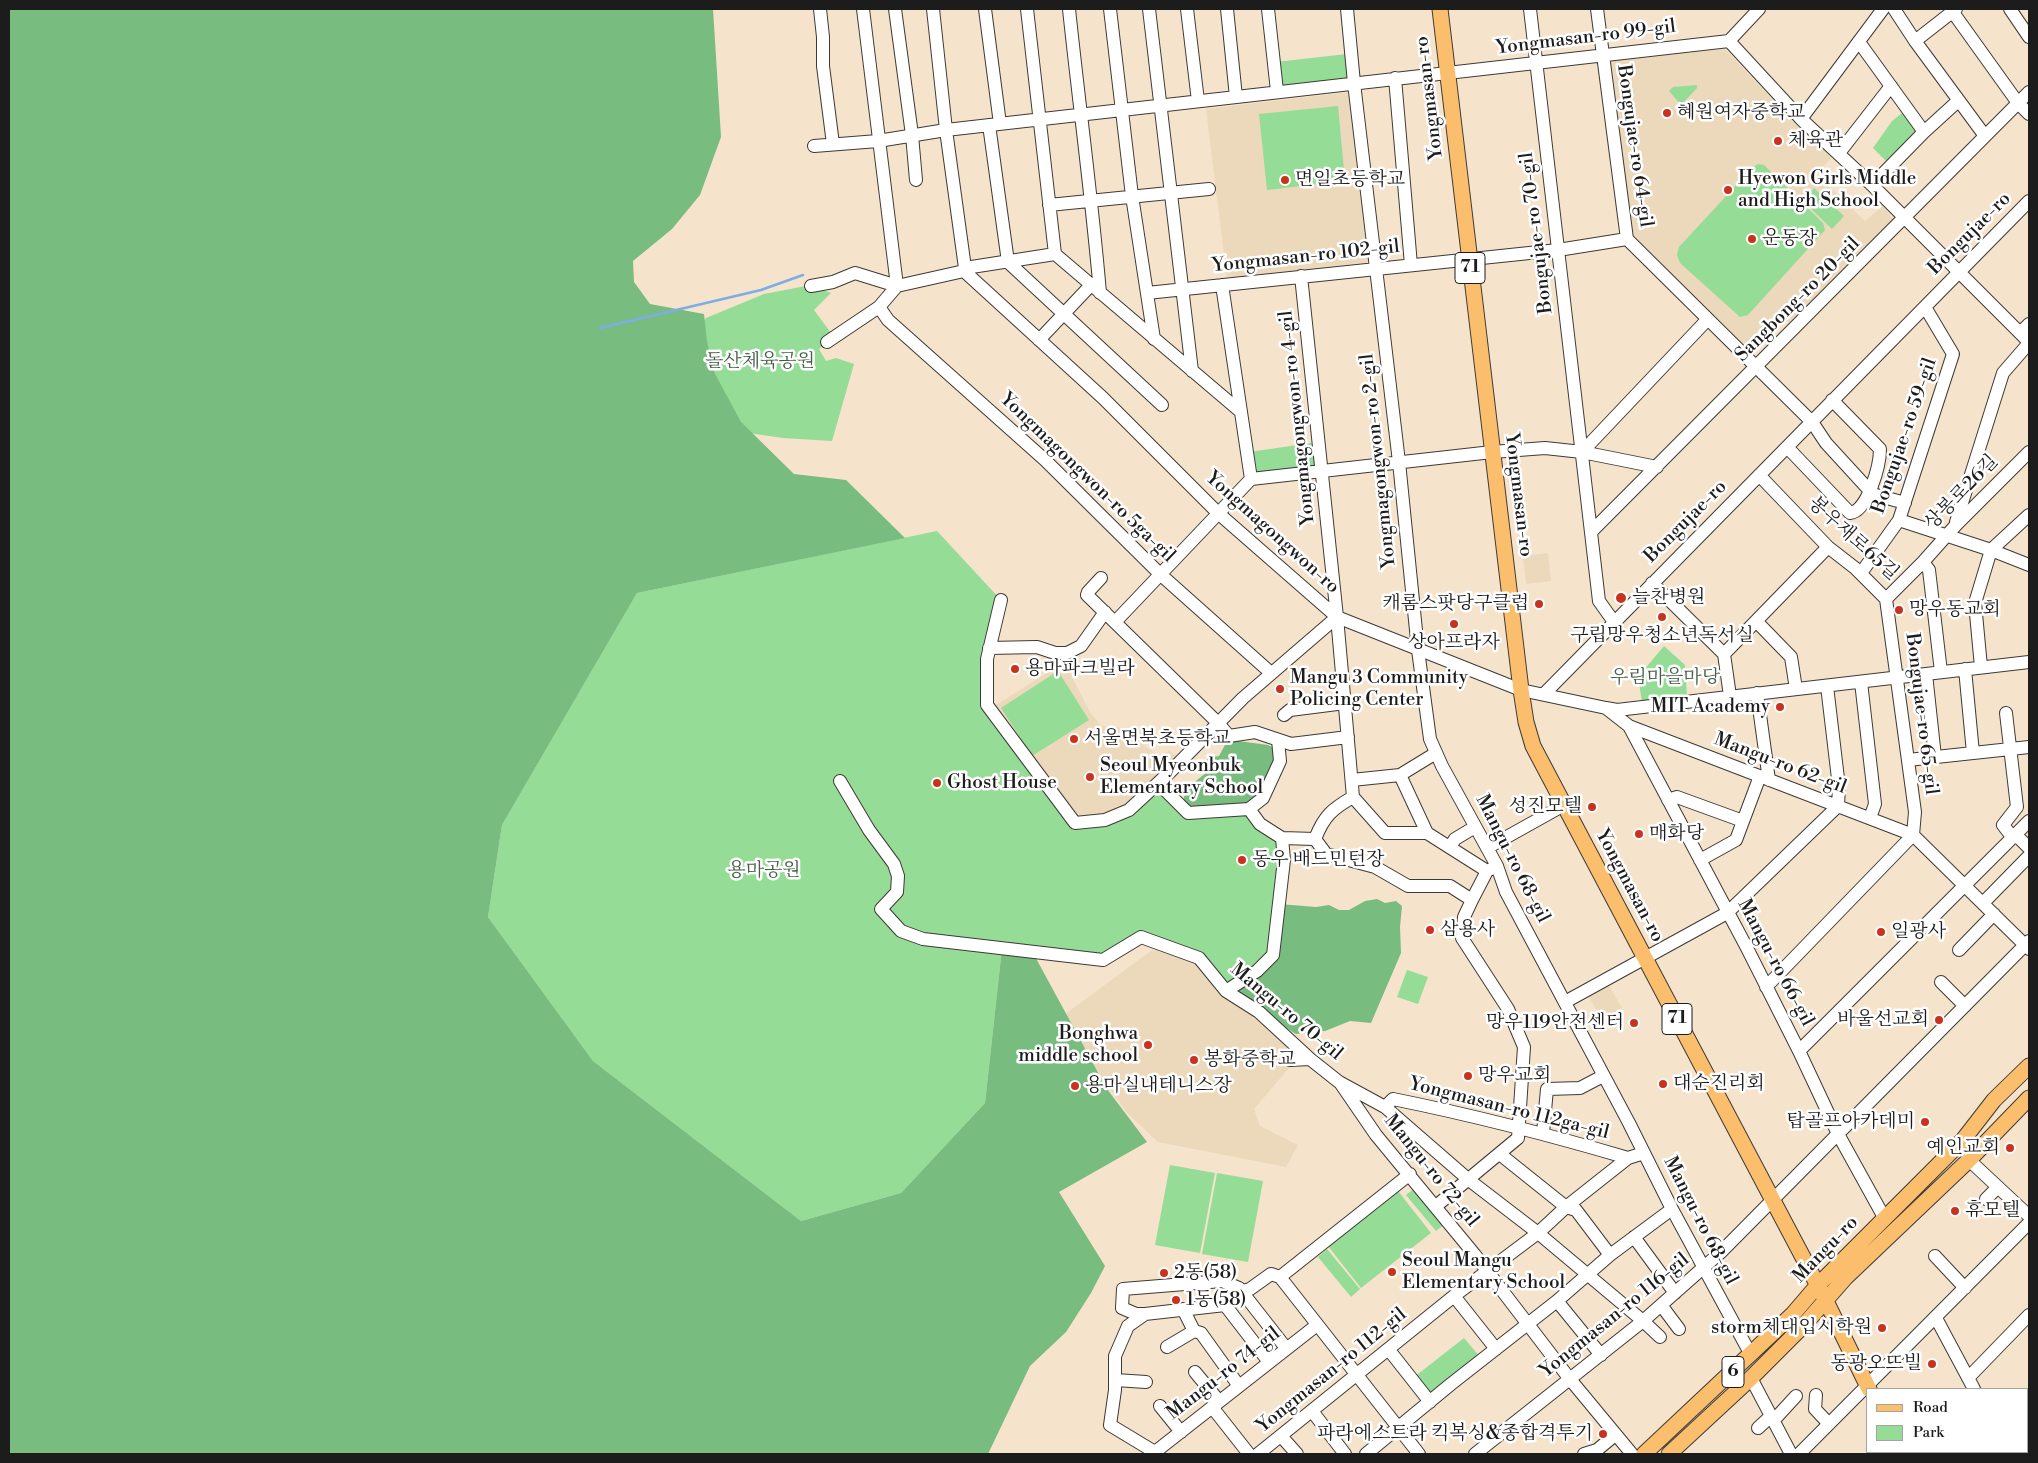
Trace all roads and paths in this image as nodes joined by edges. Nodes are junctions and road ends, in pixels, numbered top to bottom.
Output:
1 (820, 9) edge
2 (863, 9) edge
3 (895, 9) edge
4 (933, 9) edge
5 (985, 9) edge
6 (1026, 9) edge
7 (1069, 9) edge
8 (1110, 9) edge
9 (1149, 9) edge
10 (1187, 9) edge
11 (1227, 9) edge
12 (1268, 9) edge
13 (1347, 9) edge
14 (1440, 9) edge
15 (1530, 9) edge
16 (1596, 9) edge
17 (1759, 9) edge
18 (1883, 9) edge
19 (1894, 9) edge
20 (2010, 9) edge
21 (1954, 10) edge
22 (2029, 36) edge
23 (1729, 41) junction
24 (1915, 41) junction
25 (1858, 42) junction
26 (1602, 55) junction
27 (1536, 62) junction
28 (1448, 74) junction
29 (1395, 78) junction
30 (1354, 83) junction
31 (1891, 86) junction
32 (1277, 91) junction
33 (2029, 92) edge
34 (1236, 97) junction
35 (1198, 101) junction
36 (1958, 101) junction
37 (2018, 103) junction
38 (1160, 106) junction
39 (1122, 110) junction
40 (2029, 114) edge
41 (1080, 115) junction
42 (1801, 119) junction
43 (1038, 120) junction
44 (994, 124) junction
45 (946, 130) junction
46 (1924, 132) junction
47 (912, 135) junction
48 (1985, 136) junction
49 (878, 141) junction
50 (833, 144) junction
51 (814, 146) dead end
52 (1839, 153) junction
53 (916, 180) dead end
54 (1872, 185) junction
55 (1209, 189) dead end
56 (1172, 193) junction
57 (1132, 196) junction
58 (1093, 200) junction
59 (2029, 201) edge
60 (1049, 205) junction
61 (1905, 218) junction
62 (1627, 239) junction
63 (1558, 250) junction
64 (1055, 254) junction
65 (1469, 259) junction
66 (1008, 262) junction
67 (1411, 265) junction
68 (1376, 268) junction
69 (964, 270) junction
70 (1960, 271) junction
71 (1301, 276) junction
72 (1222, 285) junction
73 (811, 286) dead end
74 (896, 286) junction
75 (1096, 289) junction
76 (1183, 290) junction
77 (1147, 293) junction
78 (879, 307) junction
79 (1925, 307) junction
80 (1064, 314) junction
81 (1707, 320) junction
82 (2027, 335) edge
83 (1154, 339) junction
84 (1039, 340) junction
85 (827, 342) dead end
86 (1756, 368) junction
87 (1192, 371) junction
88 (1832, 400) junction
89 (1162, 405) dead end
90 (1241, 412) junction
91 (1812, 422) junction
92 (1787, 447) junction
93 (1492, 452) junction
94 (1582, 452) junction
95 (2029, 452) edge
96 (1399, 462) junction
97 (1657, 467) junction
98 (1322, 470) junction
99 (1759, 475) junction
100 (1252, 479) junction
101 (1870, 492) junction
102 (1904, 503) junction
103 (1218, 513) junction
104 (2029, 515) edge
105 (1899, 520) junction
106 (1956, 525) junction
107 (1591, 532) junction
108 (1947, 535) junction
109 (1828, 547) junction
110 (1991, 550) junction
111 (1923, 562) junction
112 (2029, 565) edge
113 (1160, 574) junction
114 (1861, 574) junction
115 (1101, 578) dead end
116 (1652, 583) junction
117 (1886, 599) junction
118 (1001, 600) dead end
119 (1105, 612) junction
120 (1337, 617) junction
121 (1756, 621) junction
122 (1115, 622) junction
123 (1614, 622) junction
124 (989, 648) junction
125 (1418, 650) junction
126 (1724, 654) junction
127 (2029, 662) edge
128 (1981, 668) junction
129 (1964, 669) junction
130 (1941, 672) junction
131 (1271, 673) junction
132 (1926, 674) junction
133 (1898, 678) junction
134 (1861, 682) junction
135 (1828, 686) junction
136 (1796, 689) junction
137 (1522, 690) junction
138 (1544, 694) junction
139 (1757, 694) junction
140 (1730, 696) junction
141 (1345, 703) junction
142 (1606, 708) junction
143 (2006, 712) dead end
144 (1284, 715) dead end
145 (1217, 722) junction
146 (1630, 726) junction
147 (1348, 737) junction
148 (1278, 740) junction
149 (2029, 747) edge
150 (2011, 749) junction
151 (1436, 753) junction
152 (1973, 753) junction
153 (1935, 757) junction
154 (1908, 760) junction
155 (1400, 774) junction
156 (1764, 778) junction
157 (1352, 780) junction
158 (840, 781) dead end
159 (1158, 783) junction
160 (1353, 797) junction
161 (1668, 800) junction
162 (1564, 805) junction
163 (1838, 806) junction
164 (1249, 809) junction
165 (1870, 818) junction
166 (1744, 821) junction
167 (2029, 821) edge
168 (1475, 828) junction
169 (1427, 833) junction
170 (1913, 835) junction
171 (2014, 836) junction
172 (1282, 838) junction
173 (1315, 839) junction
174 (1450, 847) junction
175 (1487, 848) junction
176 (2029, 848) edge
177 (2029, 856) edge
178 (1700, 860) junction
179 (1492, 868) junction
180 (1965, 886) junction
181 (1472, 900) junction
182 (1983, 903) junction
183 (1727, 913) junction
184 (1994, 914) junction
185 (2028, 945) edge
186 (1959, 950) dead end
187 (1645, 959) junction
188 (1941, 982) dead end
189 (1766, 987) junction
190 (1226, 991) junction
191 (1565, 1002) junction
192 (1965, 1006) junction
193 (1799, 1051) junction
194 (1310, 1059) junction
195 (1290, 1060) dead end
196 (2029, 1066) edge
197 (1603, 1076) junction
198 (1339, 1082) junction
199 (2029, 1098) edge
200 (1384, 1107) junction
201 (1519, 1129) junction
202 (1543, 1133) junction
203 (1838, 1134) junction
204 (1644, 1153) junction
205 (1501, 1155) junction
206 (1628, 1158) junction
207 (1969, 1160) junction
208 (1410, 1174) junction
209 (1469, 1180) junction
210 (1998, 1187) junction
211 (1772, 1199) junction
212 (1986, 1199) dead end
213 (1436, 1206) junction
214 (1566, 1207) junction
215 (1672, 1209) junction
216 (2029, 1216) edge
217 (1884, 1219) junction
218 (2029, 1223) edge
219 (1538, 1233) junction
220 (1634, 1237) junction
221 (1610, 1255) junction
222 (1934, 1256) dead end
223 (1703, 1268) junction
224 (1488, 1272) junction
225 (1587, 1275) junction
226 (1280, 1277) junction
227 (1965, 1288) junction
228 (1240, 1289) junction
229 (1821, 1292) junction
230 (1675, 1293) junction
231 (1454, 1296) junction
232 (1557, 1301) junction
233 (1225, 1305) junction
234 (1661, 1306) junction
235 (1183, 1309) junction
236 (1145, 1314) junction
237 (2029, 1315) edge
238 (1936, 1318) junction
239 (1643, 1320) junction
240 (1317, 1324) junction
241 (1528, 1324) junction
242 (1679, 1329) dead end
243 (1194, 1331) junction
244 (1660, 1337) dead end
245 (1167, 1347) dead end
246 (1286, 1348) junction
247 (1496, 1349) junction
248 (1389, 1350) junction
249 (1601, 1355) junction
250 (1751, 1355) junction
251 (1359, 1360) dead end
252 (1270, 1362) junction
253 (1195, 1372) dead end
254 (1357, 1376) junction
255 (1569, 1378) junction
256 (1751, 1378) junction
257 (1115, 1380) junction
258 (1146, 1382) dead end
259 (1971, 1384) edge
260 (1239, 1386) junction
261 (1869, 1388) edge
262 (1866, 1391) edge
263 (1816, 1395) dead end
264 (1796, 1396) dead end
265 (1430, 1402) junction
266 (1215, 1404) junction
267 (1160, 1406) dead end
268 (1312, 1412) junction
269 (1772, 1418) junction
270 (1829, 1424) junction
271 (1399, 1427) junction
272 (1758, 1428) dead end
273 (1181, 1432) junction
274 (1615, 1435) junction
275 (1281, 1436) junction
276 (1157, 1453) edge
277 (1249, 1454) edge
278 (1258, 1454) edge
279 (1297, 1454) edge
280 (1345, 1454) edge
281 (1366, 1454) edge
282 (1418, 1454) edge
283 (1476, 1454) edge
284 (1584, 1454) edge
285 (1632, 1454) edge
286 (1644, 1454) edge
287 (1669, 1454) edge
288 (1791, 1454) edge
289 (1799, 1454) edge

1 - 50 street
2 - 49 street
3 - 47 street
4 - 45 street
5 - 44 street
6 - 43 street
7 - 41 street
8 - 39 street
9 - 38 street
10 - 35 street
11 - 34 street
12 - 32 street
13 - 30 street, Yongmagongwon-ro 2-gil
14 - 28 main road, Yongmasan-ro / 71
15 - 27 street, Bongujae-ro 70-gil
16 - 26 street, Bongujae-ro 64-gil
17 - 23 street
18 - 25 street
19 - 24 street
20 - 22 street
21 - 24 street
21 - 37 street
23 - 26 street, Yongmasan-ro 99-gil
23 - 42 street
24 - 36 street
25 - 31 street
25 - 42 street
26 - 27 street, Yongmasan-ro 99-gil
26 - 62 street, Bongujae-ro 64-gil
27 - 28 street, Yongmasan-ro 99-gil
27 - 63 street, Bongujae-ro 70-gil
28 - 29 street, Yongmasan-ro 99-gil
28 - 65 main road, Yongmasan-ro / 71
29 - 30 street, Yongmasan-ro 99-gil
29 - 67 street
30 - 32 street, Yongmasan-ro 99-gil
30 - 68 street, Yongmagongwon-ro 2-gil
31 - 46 street
31 - 52 street
32 - 34 street, Yongmasan-ro 99-gil
33 - 37 street, Sangbong-ro 20-gil
34 - 35 street, Yongmasan-ro 99-gil
35 - 38 street, Yongmasan-ro 99-gil
36 - 46 street
36 - 48 street
37 - 40 street
37 - 48 street, Sangbong-ro 20-gil
38 - 39 street, Yongmasan-ro 99-gil
38 - 56 street
39 - 41 street, Yongmasan-ro 99-gil
39 - 57 street
41 - 43 street, Yongmasan-ro 99-gil
41 - 58 street
42 - 52 street
43 - 44 street, Yongmasan-ro 99-gil
43 - 60 street
44 - 45 street, Yongmasan-ro 99-gil
44 - 66 street
45 - 47 street, Yongmasan-ro 99-gil
45 - 69 street
46 - 54 street
47 - 49 street, Yongmasan-ro 99-gil
47 - 53 street
48 - 61 street, Sangbong-ro 20-gil
49 - 50 street, Yongmasan-ro 99-gil
49 - 74 street
50 - 51 street, Yongmasan-ro 99-gil
52 - 54 street
54 - 61 street
55 - 56 street
56 - 57 street
56 - 76 street
57 - 58 street
57 - 77 street
58 - 60 street
58 - 75 street
59 - 70 street, Bongujae-ro
60 - 64 street
61 - 70 street
61 - 86 street, Sangbong-ro 20-gil
62 - 63 street, Yongmasan-ro 102-gil
62 - 81 street, Bongujae-ro 64-gil
63 - 65 street, Yongmasan-ro 102-gil
63 - 94 street, Bongujae-ro 70-gil
64 - 66 street
64 - 75 street
65 - 67 street, Yongmasan-ro 102-gil
65 - 93 main road, Yongmasan-ro / 71
66 - 69 street
66 - 80 street
67 - 68 street, Yongmasan-ro 102-gil
68 - 71 street, Yongmasan-ro 102-gil
68 - 96 street, Yongmagongwon-ro 2-gil
69 - 74 street
69 - 84 street, Yongmagongwon-ro
70 - 79 street, Bongujae-ro
70 - 82 street
71 - 72 street, Yongmasan-ro 102-gil
71 - 98 street, Yongmagongwon-ro 4-gil
72 - 76 street, Yongmasan-ro 102-gil
72 - 90 street
73 - 74 street
74 - 78 street
75 - 80 street
75 - 83 street
76 - 77 street, Yongmasan-ro 102-gil
76 - 87 street
77 - 83 street
78 - 85 street
78 - 113 street, Yongmagongwon-ro 5ga-gil
79 - 88 street, Bongujae-ro
79 - 102 street, Bongujae-ro 59-gil
80 - 84 street
80 - 89 street
81 - 86 street, Bongujae-ro 64-gil
81 - 94 street
82 - 106 street
83 - 87 street
84 - 103 street, Yongmagongwon-ro
86 - 91 street, Bongujae-ro 64-gil
86 - 97 street, Sangbong-ro 20-gil
87 - 90 street
88 - 91 street, Bongujae-ro
88 - 101 street
90 - 100 street
91 - 92 street, Bongujae-ro
91 - 101 street, Bongujae-ro 64-gil
92 - 99 street, Bongujae-ro
92 - 101 street
93 - 94 street
93 - 96 street
93 - 137 main road, Yongmasan-ro / 71
94 - 97 street
94 - 107 street, Bongujae-ro 70-gil
95 - 106 street, 상봉로26길
96 - 98 street
96 - 125 street, Yongmagongwon-ro 2-gil
97 - 107 street, Sangbong-ro 20-gil
98 - 100 street
98 - 120 street, Yongmagongwon-ro 4-gil
99 - 109 street, 봉우재로65길
99 - 116 street, Bongujae-ro
100 - 103 street
101 - 102 street
102 - 105 street, Bongujae-ro 59-gil
103 - 113 street
103 - 120 street, Yongmagongwon-ro
104 - 110 street
105 - 108 street
105 - 114 street, Bongujae-ro 59-gil
106 - 108 street, 상봉로26길
107 - 123 street, Bongujae-ro 70-gil
108 - 110 street
108 - 111 street, 상봉로26길
109 - 114 street, 봉우재로65길
109 - 121 street
110 - 112 street
110 - 128 street
111 - 117 street, 봉우재로65길
111 - 130 street
113 - 122 street
113 - 131 street, Yongmagongwon-ro 5ga-gil
114 - 117 street, 봉우재로65길
115 - 119 street
116 - 123 street, Bongujae-ro
116 - 126 street
117 - 133 street, Bongujae-ro 65-gil
118 - 124 street
119 - 122 street
119 - 124 street
120 - 125 street, Yongmagongwon-ro
120 - 131 street
120 - 141 street, Yongmagongwon-ro 4-gil
121 - 126 street
121 - 136 street
122 - 145 street
123 - 138 street, Bongujae-ro
124 - 159 street
125 - 137 street, Yongmagongwon-ro
125 - 151 street, Mangu-ro 68-gil
126 - 140 street
127 - 128 street
128 - 129 street
129 - 130 street
129 - 152 street
130 - 132 street
131 - 145 street
132 - 133 street
132 - 153 street
133 - 134 street
133 - 154 street, Bongujae-ro 65-gil
134 - 135 street
134 - 165 street
135 - 136 street
135 - 163 street
136 - 139 street
137 - 138 street
137 - 162 main road, Yongmasan-ro / 71
138 - 142 street, Mangu-ro 62-gil
139 - 140 street
139 - 156 street
140 - 142 street
141 - 144 street
141 - 147 street, Yongmagongwon-ro 4-gil
142 - 146 street, Mangu-ro 62-gil
143 - 150 street
145 - 148 street
145 - 159 street
146 - 156 street, Mangu-ro 62-gil
146 - 161 street, Mangu-ro 66-gil
147 - 148 street
147 - 157 street, Yongmagongwon-ro 4-gil
148 - 164 street
149 - 150 street
150 - 152 street
150 - 171 street
151 - 155 street
151 - 168 street, Mangu-ro 68-gil
152 - 153 street
153 - 154 street
154 - 170 street, Bongujae-ro 65-gil
155 - 157 street
155 - 169 street
156 - 163 street, Mangu-ro 62-gil
156 - 166 street
157 - 160 street, Yongmagongwon-ro 4-gil
158 - 190 street, Mangu-ro 70-gil
159 - 164 street
160 - 169 street
160 - 173 street
161 - 166 street
161 - 178 street, Mangu-ro 66-gil
162 - 175 street
162 - 187 main road, Yongmasan-ro / 71
163 - 165 street, Mangu-ro 62-gil
163 - 183 street
164 - 172 street
165 - 170 street, Mangu-ro 62-gil
166 - 178 street
167 - 171 street
168 - 174 street
168 - 175 street, Mangu-ro 68-gil
169 - 174 street
170 - 180 street, Mangu-ro 62-gil
170 - 189 street
171 - 176 street
171 - 180 street
172 - 173 street
172 - 190 street
173 - 181 street
174 - 179 street
175 - 179 street, Mangu-ro 68-gil
177 - 182 street
178 - 183 street, Mangu-ro 66-gil
179 - 181 street
179 - 191 street, Mangu-ro 68-gil
180 - 182 street, Mangu-ro 62-gil
180 - 193 street
181 - 201 street
182 - 184 street, Mangu-ro 62-gil
183 - 187 street
183 - 189 street, Mangu-ro 66-gil
184 - 185 street, Mangu-ro 62-gil
184 - 186 street
185 - 192 street, Yongmasan-ro 116-gil
187 - 191 street, Yongmasan-ro
187 - 211 main road, Yongmasan-ro / 71
188 - 192 street
189 - 193 street, Mangu-ro 66-gil
190 - 194 street, Mangu-ro 70-gil
191 - 197 street, Mangu-ro 68-gil
192 - 203 street, Yongmasan-ro 116-gil
193 - 203 street, Mangu-ro 66-gil
194 - 195 street
194 - 198 street, Mangu-ro 70-gil
196 - 217 main road, Mangu-ro / 6
197 - 202 street
197 - 204 street, Mangu-ro 68-gil
198 - 200 street, Mangu-ro 70-gil
198 - 208 street, Mangu-ro 72-gil
199 - 207 main road, Mangu-ro / 6
200 - 201 street, Yongmasan-ro 112ga-gil
200 - 209 street, Mangu-ro 70-gil
201 - 202 street, Yongmasan-ro 112ga-gil
201 - 205 street
202 - 206 street, Yongmasan-ro 112ga-gil
203 - 211 street, Yongmasan-ro 116-gil
203 - 217 street, Mangu-ro 66-gil
204 - 206 street, Yongmasan-ro 112-gil
204 - 215 street, Mangu-ro 68-gil
205 - 209 street
205 - 214 street
206 - 214 street, Yongmasan-ro 112-gil
207 - 210 street
207 - 229 main road, Mangu-ro / 6
208 - 213 street, Mangu-ro 72-gil
208 - 226 street
209 - 213 street
209 - 219 street, Mangu-ro 70-gil
210 - 212 street
210 - 216 street
211 - 223 street, Yongmasan-ro 116-gil
211 - 229 main road, Yongmasan-ro / 71
213 - 224 street, Mangu-ro 72-gil
214 - 219 street, Yongmasan-ro 112-gil
214 - 221 street
215 - 220 street
215 - 223 street, Mangu-ro 68-gil
217 - 229 main road, Mangu-ro / 6
218 - 227 street
219 - 224 street, Yongmasan-ro 112-gil
219 - 225 street, Mangu-ro 70-gil
220 - 221 street
220 - 230 street
221 - 225 street
222 - 227 street
223 - 230 street, Yongmasan-ro 116-gil
223 - 250 street, Mangu-ro 68-gil
224 - 231 street, Yongmasan-ro 112-gil
224 - 241 street, Mangu-ro 72-gil
225 - 232 street
225 - 239 street, Mangu-ro 70-gil
226 - 228 street
226 - 240 street
227 - 238 street
228 - 233 street
228 - 236 street
228 - 246 street
229 - 250 main road, Mangu-ro / 6
229 - 256 main road, Mangu-ro / 6
229 - 261 main road, Yongmasan-ro
230 - 234 street, Yongmasan-ro 116-gil
231 - 247 street
231 - 248 street, Yongmasan-ro 112-gil
232 - 241 street
232 - 249 street
233 - 235 street
233 - 252 street
234 - 239 street, Yongmasan-ro 116-gil
234 - 242 street
235 - 236 street
235 - 243 street
236 - 257 street
237 - 259 street
238 - 259 street
238 - 261 street
239 - 244 street, Mangu-ro 70-gil
239 - 249 street, Yongmasan-ro 116-gil
240 - 246 street, Mangu-ro 74-gil
240 - 254 street
241 - 247 street
241 - 255 street, Mangu-ro 72-gil
243 - 245 street
243 - 260 street
246 - 252 street, Mangu-ro 74-gil
247 - 265 street
248 - 254 street, Yongmasan-ro 112-gil
248 - 265 street
249 - 255 street, Yongmasan-ro 116-gil
250 - 286 main road, Mangu-ro / 6
251 - 254 street
252 - 260 street, Mangu-ro 74-gil
253 - 266 street
254 - 268 street, Yongmasan-ro 112-gil
254 - 271 street
255 - 274 street, Mangu-ro 72-gil
255 - 283 street, Yongmasan-ro 116-gil
256 - 269 street
256 - 287 main road, Mangu-ro / 6
257 - 258 street
257 - 276 street
260 - 266 street, Mangu-ro 74-gil
262 - 270 street
263 - 270 street
264 - 269 street
265 - 271 street
266 - 273 street, Mangu-ro 74-gil
266 - 277 street
267 - 273 street
268 - 275 street, Yongmasan-ro 112-gil
268 - 280 street
269 - 272 street
269 - 288 street
270 - 289 street
271 - 281 street
271 - 282 street
273 - 276 street, Mangu-ro 74-gil
274 - 284 street
274 - 285 street, Mangu-ro 72-gil
275 - 278 street, Yongmasan-ro 112-gil
275 - 279 street

